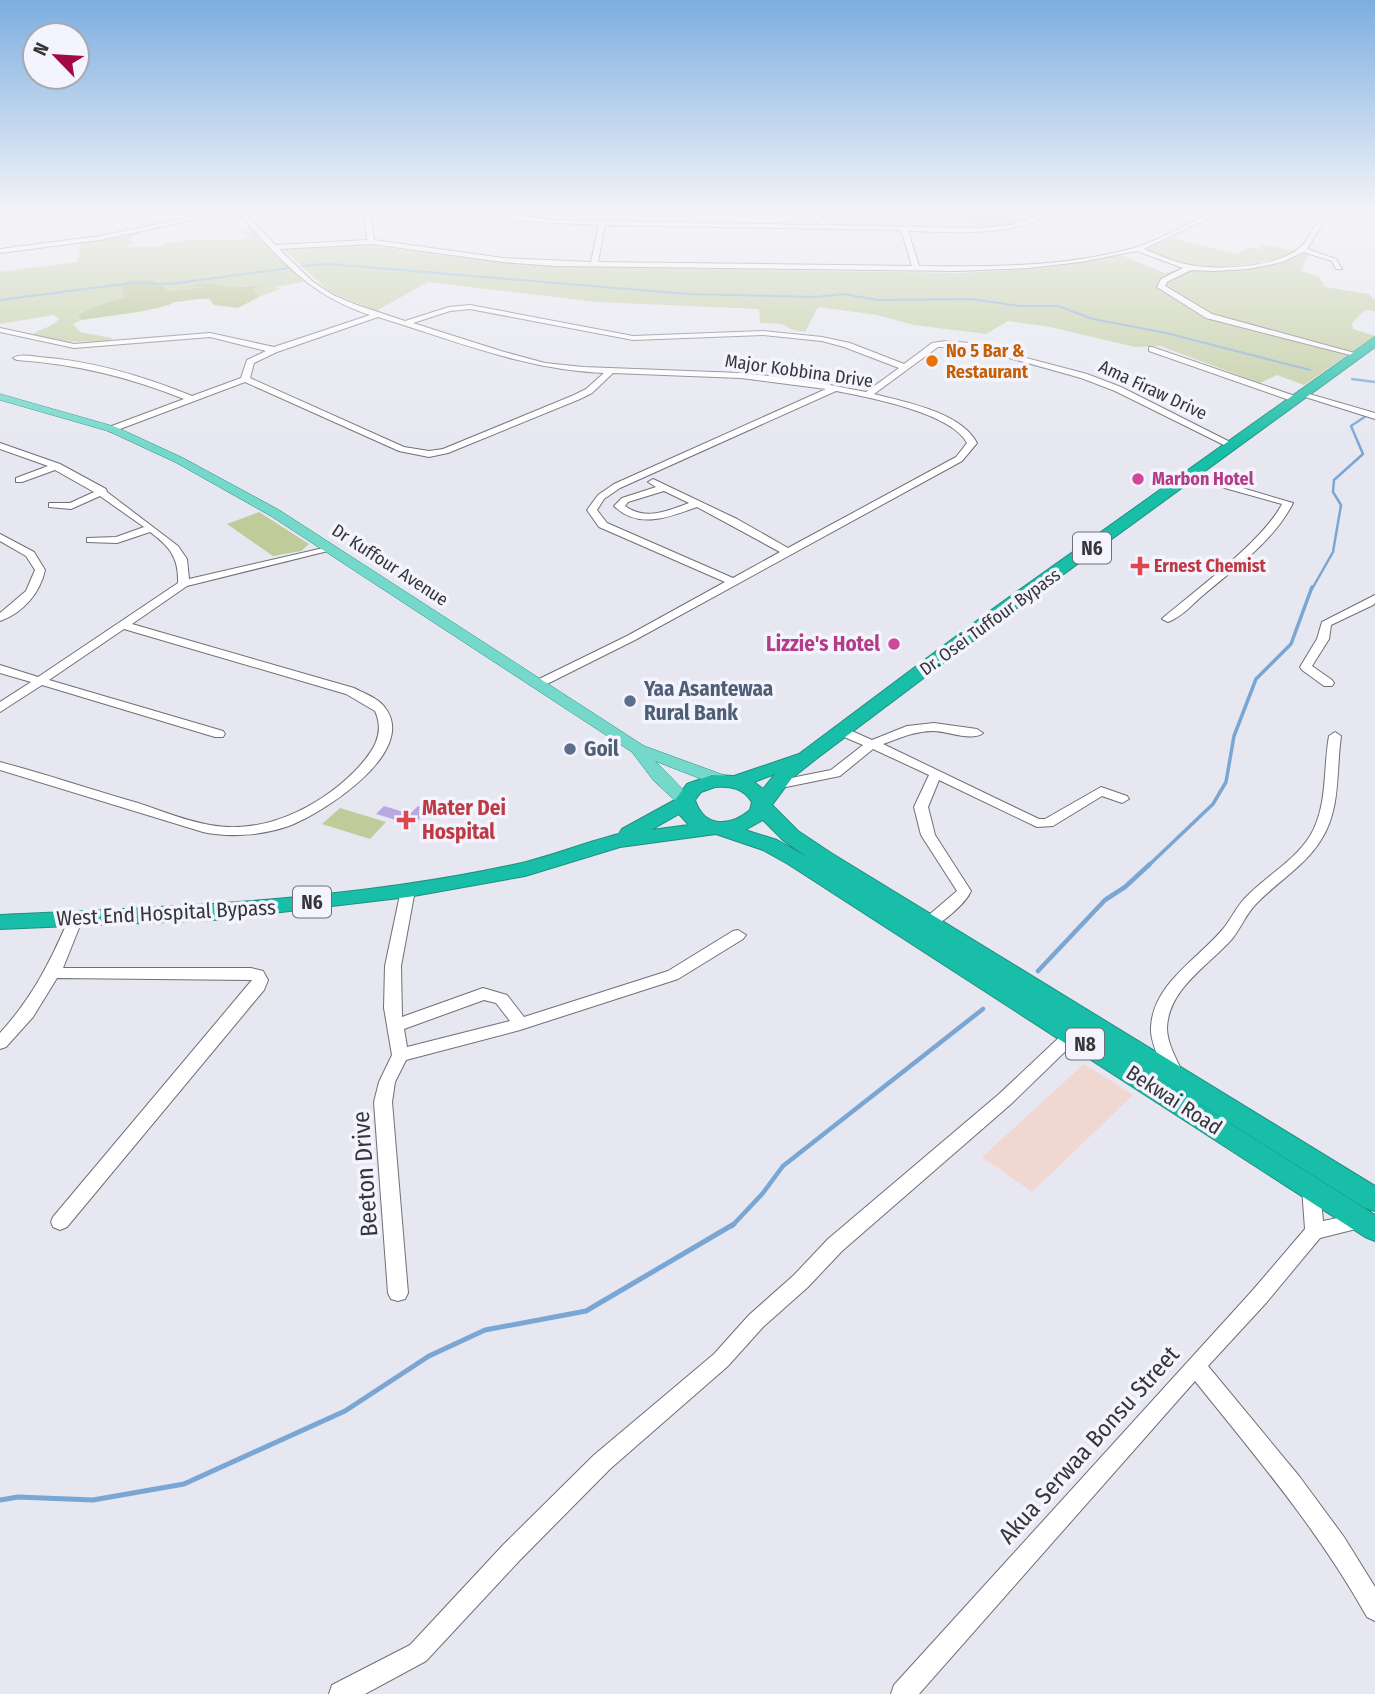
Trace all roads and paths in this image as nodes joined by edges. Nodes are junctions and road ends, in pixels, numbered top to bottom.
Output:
1 (322, 291) edge
2 (1167, 291) edge
3 (378, 315) junction
4 (405, 323) junction
5 (0, 330) edge
6 (1375, 341) edge
7 (1152, 349) dead end
8 (274, 350) junction
9 (1358, 355) junction
10 (17, 358) dead end
11 (905, 367) junction
12 (611, 371) junction
13 (245, 379) junction
14 (834, 388) junction
15 (867, 395) junction
16 (1298, 396) junction
17 (0, 397) edge
18 (192, 399) junction
19 (1375, 416) edge
20 (112, 429) junction
21 (1233, 446) junction
22 (1, 447) edge
23 (57, 466) junction
24 (1192, 476) junction
25 (19, 480) dead end
26 (653, 482) dead end
27 (664, 488) junction
28 (103, 491) junction
29 (696, 504) junction
30 (53, 505) dead end
31 (151, 528) junction
32 (1, 538) edge
33 (91, 540) dead end
34 (328, 548) junction
35 (789, 553) junction
36 (734, 582) junction
37 (183, 584) junction
38 (1375, 598) edge
39 (0, 618) edge
40 (1168, 619) dead end
41 (123, 625) junction
42 (0, 670) edge
43 (39, 681) junction
44 (1328, 683) dead end
45 (539, 684) junction
46 (0, 708) edge
47 (841, 730) junction
48 (976, 733) dead end
49 (219, 734) dead end
50 (1335, 736) dead end
51 (872, 744) junction
52 (638, 749) junction
53 (805, 757) junction
54 (0, 766) edge
55 (936, 773) junction
56 (729, 781) junction
57 (786, 783) junction
58 (1122, 799) dead end
59 (685, 802) junction
60 (762, 806) junction
61 (718, 828) junction
62 (628, 839) junction
63 (793, 847) junction
64 (408, 890) junction
65 (76, 918) junction
66 (0, 922) edge
67 (928, 924) junction
68 (738, 935) dead end
69 (55, 973) junction
70 (520, 1024) junction
71 (395, 1026) junction
72 (1072, 1035) junction
73 (0, 1042) edge
74 (400, 1055) junction
75 (1177, 1079) junction
76 (1311, 1188) junction
77 (1371, 1217) edge
78 (60, 1223) dead end
79 (1314, 1231) junction
80 (398, 1293) dead end
81 (1195, 1366) junction
82 (1375, 1609) edge
83 (341, 1694) edge
84 (903, 1694) edge

1 - 3 street, Major Kobbina Drive
2 - 9 street
3 - 4 street, Major Kobbina Drive
3 - 8 street
4 - 11 street
4 - 12 street, Major Kobbina Drive
5 - 8 street
6 - 9 highway, Dr. Osei Tuffour Bypass / N6
7 - 16 street
8 - 13 street
9 - 16 highway, Dr. Osei Tuffour Bypass / N6
10 - 18 street
11 - 15 street, Ama Firaw Drive
11 - 21 street, Ama Firaw Drive
12 - 13 street
12 - 14 street, Major Kobbina Drive
13 - 18 street
14 - 15 street, Major Kobbina Drive
14 - 36 street
15 - 35 street, Major Kobbina Drive
16 - 19 street
16 - 21 highway, Dr. Osei Tuffour Bypass / N6
17 - 20 main road, Dr Kuffour Avenue
18 - 20 street
20 - 34 main road, Dr Kuffour Avenue
21 - 24 highway, Dr. Osei Tuffour Bypass / N6
22 - 23 street
23 - 25 street
23 - 28 street
24 - 40 street
24 - 47 highway, Dr. Osei Tuffour Bypass / N6
26 - 27 street
27 - 29 street
27 - 29 street
28 - 30 street
28 - 31 street
29 - 35 street
31 - 33 street
31 - 37 street
32 - 39 street
34 - 37 street
34 - 45 main road, Dr Kuffour Avenue
35 - 36 street, Major Kobbina Drive
36 - 45 street, Major Kobbina Drive
37 - 41 street
38 - 44 street
41 - 43 street
41 - 54 street
42 - 43 street
43 - 46 street
43 - 49 street
45 - 52 main road, Dr Kuffour Avenue
47 - 51 street
47 - 53 highway, Dr. Osei Tuffour Bypass / N6
48 - 51 street
50 - 75 street
51 - 55 street
51 - 57 street
52 - 56 main road
52 - 59 main road
53 - 56 highway, Dr. Osei Tuffour Bypass / N6
53 - 57 highway
53 - 60 highway, Dr. Osei Tuffour Bypass / N6
55 - 58 street
55 - 67 street
56 - 59 highway, N6
56 - 60 highway
57 - 63 highway
59 - 61 highway
59 - 62 highway, West End Hospital Bypass / N6
60 - 61 highway, N6
60 - 63 highway, N8
61 - 62 highway, West End Hospital Bypass / N6
61 - 63 highway, N8
62 - 63 highway
62 - 64 highway, West End Hospital Bypass / N6
63 - 67 highway, Bekwai Road / N8
63 - 72 highway, Bekwai Road / N8
64 - 65 highway, West End Hospital Bypass / N6
64 - 71 street
65 - 66 highway, West End Hospital Bypass / N6
65 - 69 street
67 - 75 highway, Bekwai Road / N8
68 - 70 street
69 - 73 street
69 - 78 street
70 - 71 street
70 - 74 street
71 - 74 street
72 - 76 highway, Bekwai Road / N8
72 - 83 street
74 - 80 street, Beeton Drive
75 - 77 highway, Bekwai Road / N8
76 - 77 highway, Bekwai Road / N8
76 - 79 street
77 - 79 street
79 - 81 street, Akua Serwaa Bonsu Street
81 - 82 street
81 - 84 street, Akua Serwaa Bonsu Street

